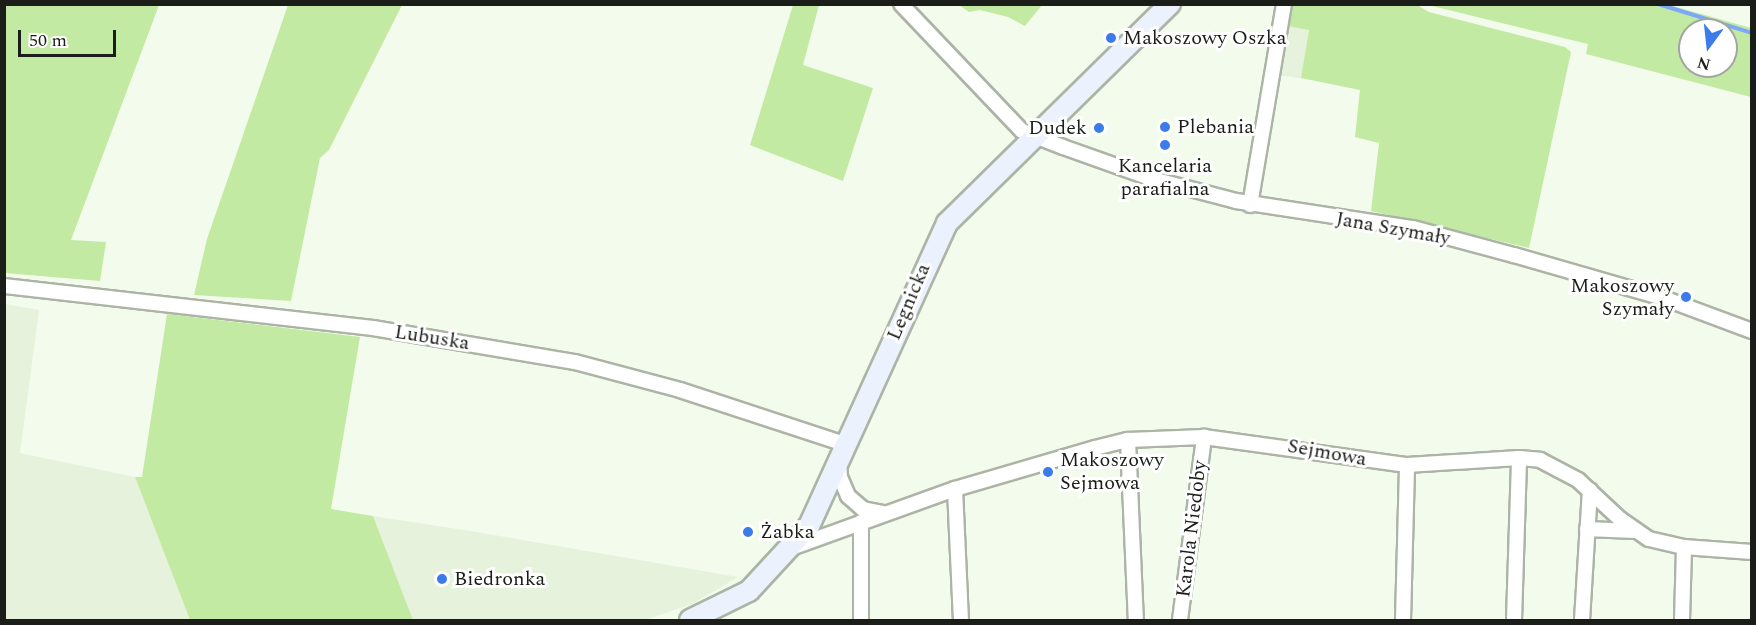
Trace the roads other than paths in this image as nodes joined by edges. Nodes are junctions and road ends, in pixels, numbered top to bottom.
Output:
1 (901, 4) edge
2 (1170, 4) edge
3 (1284, 4) edge
4 (1034, 135) junction
5 (1250, 205) junction
6 (4, 286) edge
7 (1752, 331) edge
8 (1204, 437) junction
9 (1128, 440) junction
10 (847, 445) junction
11 (1519, 458) junction
12 (839, 463) junction
13 (1407, 465) junction
14 (955, 489) junction
15 (1590, 490) junction
16 (885, 513) junction
17 (861, 522) junction
18 (1587, 529) junction
19 (1634, 531) junction
20 (1684, 547) junction
21 (792, 548) junction
22 (1752, 552) edge
23 (690, 621) edge
24 (861, 621) edge
25 (961, 621) edge
26 (1136, 621) edge
27 (1180, 621) edge
28 (1403, 621) edge
29 (1514, 621) edge
30 (1582, 621) edge
31 (1682, 621) edge

1 - 4 street, Jana Szymały
2 - 4 main road, Legnicka
3 - 5 street
4 - 5 street, Jana Szymały
4 - 10 main road, Legnicka
5 - 7 street, Jana Szymały
6 - 10 street, Lubuska
8 - 9 street, Sejmowa
8 - 13 street, Sejmowa
8 - 27 street, Karola Niedoby
9 - 14 street, Sejmowa
9 - 26 street
10 - 12 main road, Legnicka
11 - 13 street, Sejmowa
11 - 15 street, Sejmowa
11 - 29 street
12 - 16 street
12 - 21 main road, Legnicka
13 - 28 street
14 - 16 street, Sejmowa
14 - 25 street
15 - 18 street
15 - 19 street, Sejmowa
16 - 17 street, Sejmowa
17 - 21 street, Sejmowa
17 - 24 street
18 - 19 street
18 - 30 street
19 - 20 street, Sejmowa
20 - 22 street, Sejmowa
20 - 31 street
21 - 23 main road, Legnicka

